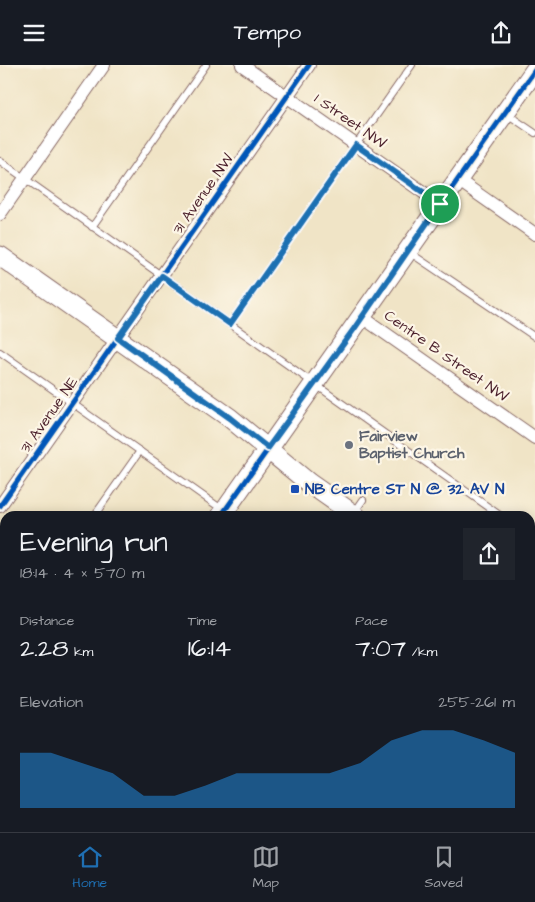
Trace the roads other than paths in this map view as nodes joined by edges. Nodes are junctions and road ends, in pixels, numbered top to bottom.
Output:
1 (104, 65) edge
2 (206, 65) edge
3 (242, 65) edge
4 (309, 65) edge
5 (412, 65) edge
6 (535, 70) edge
7 (287, 97) junction
8 (505, 113) junction
9 (535, 133) edge
10 (356, 145) junction
11 (0, 161) edge
12 (24, 179) junction
13 (458, 180) junction
14 (440, 204) junction
15 (0, 214) edge
16 (92, 227) junction
17 (535, 234) edge
18 (408, 251) junction
19 (0, 256) edge
20 (162, 276) junction
21 (362, 317) junction
22 (230, 324) junction
23 (535, 337) edge
24 (118, 338) junction
25 (1, 355) edge
26 (315, 384) junction
27 (73, 404) junction
28 (535, 438) edge
29 (268, 448) junction
30 (140, 451) junction
31 (0, 506) edge
32 (357, 510) edge
33 (98, 511) edge
34 (219, 511) edge
35 (225, 511) edge
36 (494, 511) edge

1 - 12 street
2 - 16 lane
3 - 7 street, 1 Street NW
4 - 7 street, 31 Avenue NW
5 - 10 lane
6 - 8 street
7 - 10 street, 1 Street NW
7 - 20 street, 31 Avenue NW
8 - 9 lane
8 - 13 street
10 - 14 street, 1 Street NW
10 - 22 lane
11 - 12 lane
12 - 15 street
12 - 16 lane
13 - 14 street
13 - 17 street
14 - 18 street
16 - 20 lane
18 - 21 street
18 - 23 lane
19 - 24 street
20 - 22 lane
20 - 24 street, 31 Avenue NW
21 - 26 street
21 - 28 street, Centre B Street NW
22 - 26 lane
24 - 27 street, 31 Avenue NE
24 - 29 street
25 - 27 lane
26 - 29 street
26 - 36 lane
27 - 30 lane
27 - 31 street, 31 Avenue NE
29 - 32 street
29 - 35 street
30 - 33 lane
30 - 34 lane

